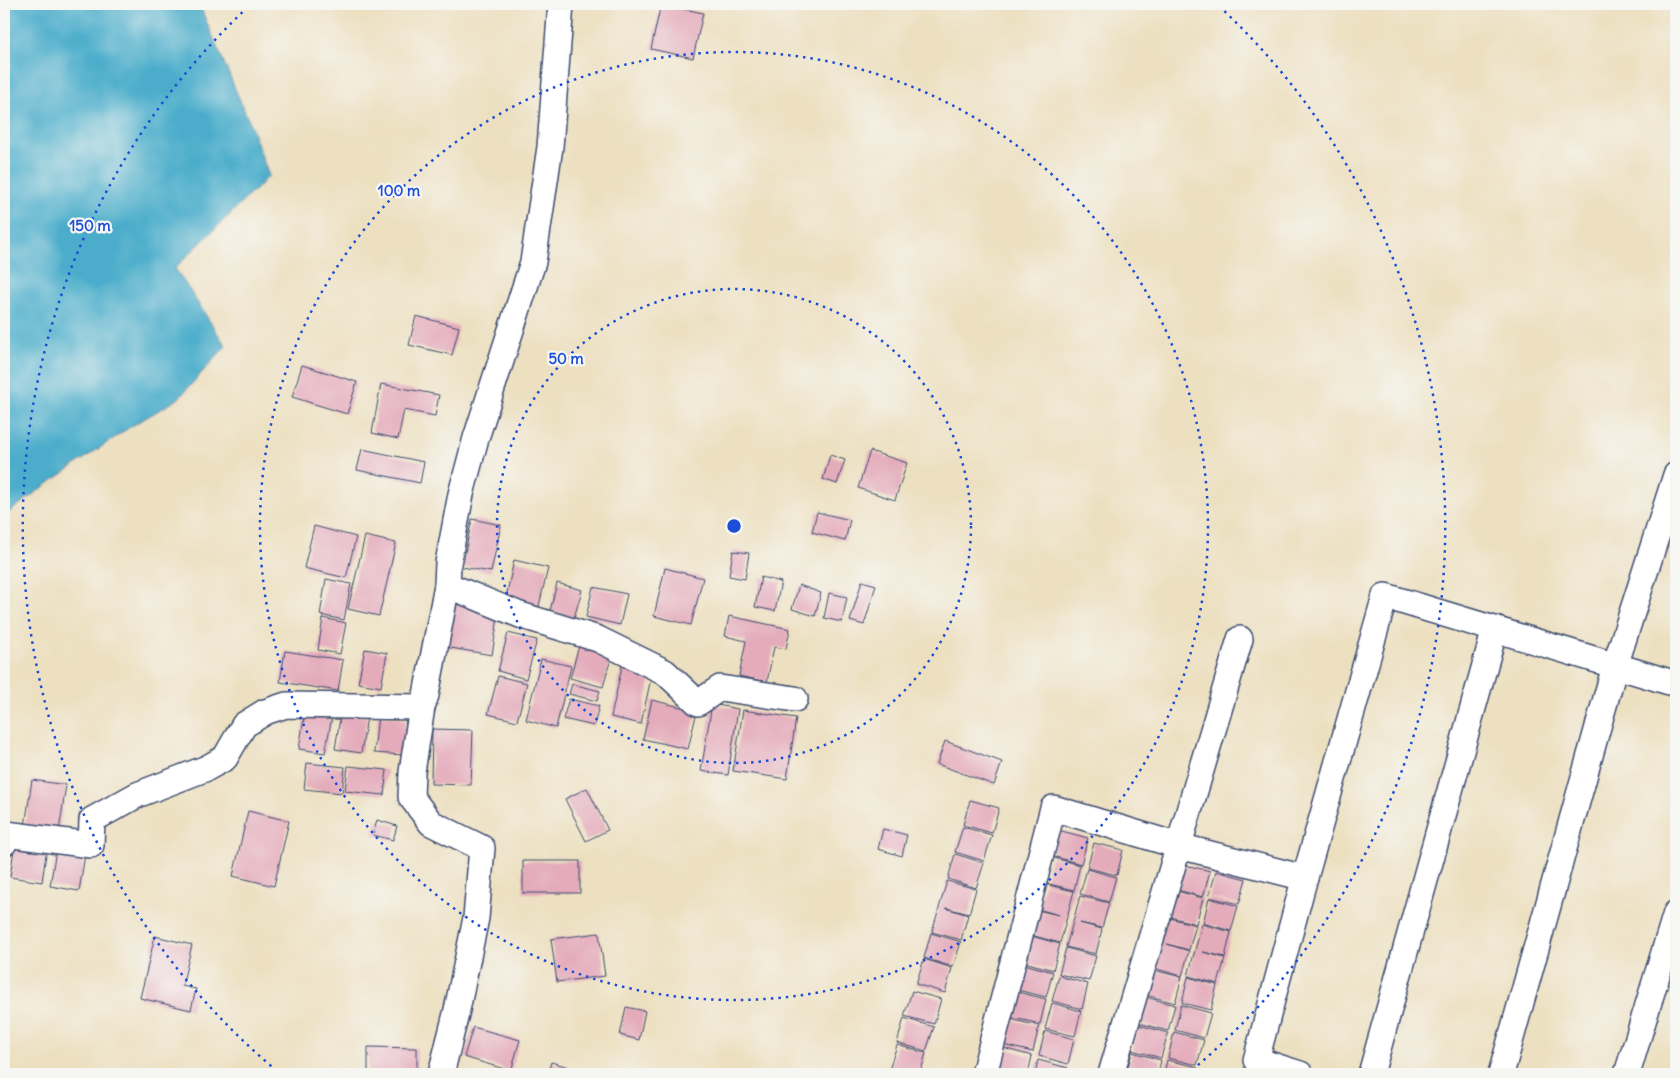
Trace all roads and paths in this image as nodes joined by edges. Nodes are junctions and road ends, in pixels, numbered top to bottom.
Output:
1 (561, 4) edge
2 (1676, 475) edge
3 (447, 585) junction
4 (1495, 629) junction
5 (1240, 639) dead end
6 (1615, 666) junction
7 (1676, 684) edge
8 (795, 699) dead end
9 (422, 707) junction
10 (4, 843) edge
11 (1179, 846) junction
12 (1305, 878) junction
13 (1676, 913) edge
14 (440, 1074) edge
15 (984, 1074) edge
16 (1111, 1074) edge
17 (1300, 1074) edge
18 (1371, 1074) edge
19 (1501, 1074) edge
20 (1627, 1074) edge

1 - 3 street
2 - 6 street
3 - 8 street
3 - 9 street
4 - 6 street
4 - 12 street
4 - 18 street
5 - 11 street
6 - 7 street
6 - 19 street
9 - 10 street
9 - 14 street
11 - 12 street
11 - 15 street
11 - 16 street
12 - 17 street
13 - 20 street

